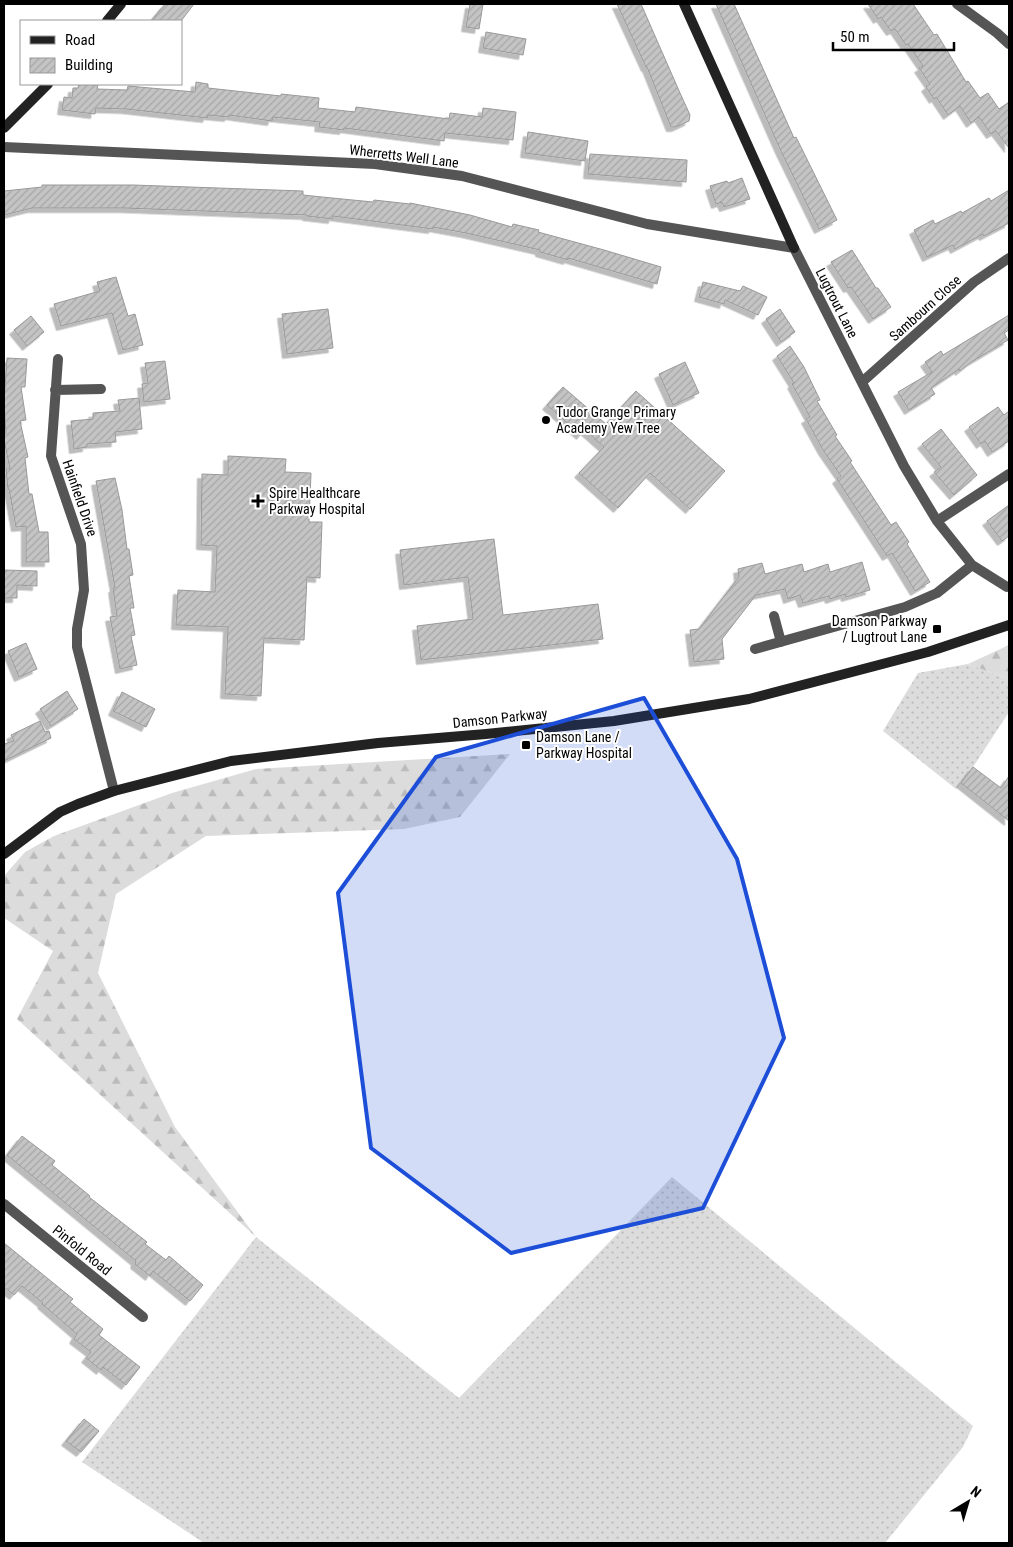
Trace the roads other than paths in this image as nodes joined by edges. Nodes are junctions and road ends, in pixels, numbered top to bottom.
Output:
1 (121, 4) edge
2 (684, 4) edge
3 (957, 4) edge
4 (108, 20) edge
5 (1009, 44) edge
6 (47, 85) edge
7 (4, 128) edge
8 (4, 147) edge
9 (794, 248) junction
10 (1009, 258) edge
11 (58, 358) dead end
12 (862, 382) junction
13 (101, 389) dead end
14 (55, 390) junction
15 (1009, 474) edge
16 (937, 521) junction
17 (972, 565) junction
18 (1007, 587) dead end
19 (774, 616) dead end
20 (1009, 625) edge
21 (782, 642) junction
22 (755, 649) dead end
23 (114, 791) junction
24 (4, 854) edge
25 (4, 1204) edge
26 (143, 1317) dead end

1 - 4 street
2 - 9 street, Lugtrout Lane
3 - 5 street
6 - 7 street
8 - 9 street, Wherretts Well Lane
9 - 12 street, Lugtrout Lane
10 - 12 street, Sambourn Close
11 - 14 street, Hainfield Drive
12 - 16 street, Lugtrout Lane
13 - 14 street
14 - 23 street, Hainfield Drive
15 - 16 street
16 - 17 street, Lugtrout Lane
17 - 18 street, Lugtrout Lane
17 - 21 street
19 - 21 street
20 - 23 street, Damson Parkway
21 - 22 street
23 - 24 street, Damson Parkway
25 - 26 street, Pinfold Road

